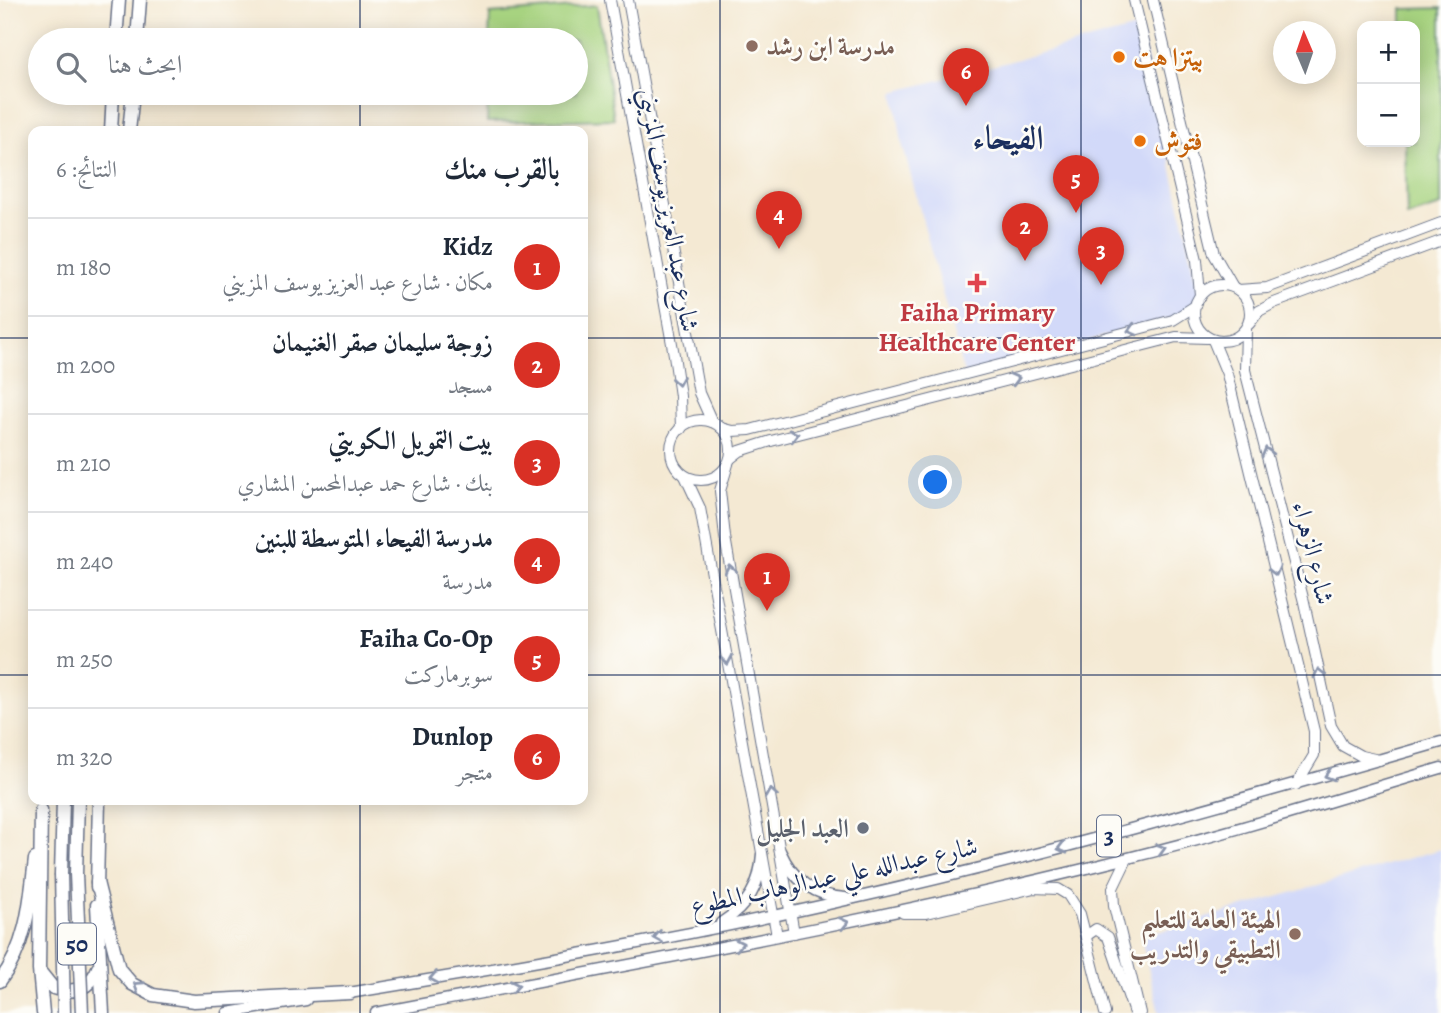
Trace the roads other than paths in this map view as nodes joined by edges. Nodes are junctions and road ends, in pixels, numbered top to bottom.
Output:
1 (119, 0) edge
2 (140, 0) edge
3 (610, 0) edge
4 (628, 0) edge
5 (1134, 0) edge
6 (1153, 0) edge
7 (117, 28) edge
8 (138, 28) edge
9 (638, 50) junction
10 (620, 54) junction
11 (642, 71) junction
12 (624, 78) junction
13 (112, 105) edge
14 (132, 105) edge
15 (111, 126) edge
16 (130, 126) edge
17 (1441, 223) edge
18 (1441, 241) edge
19 (1365, 252) junction
20 (1214, 254) junction
21 (1197, 260) junction
22 (1373, 266) junction
23 (1235, 288) junction
24 (1267, 288) junction
25 (1200, 295) junction
26 (1275, 303) junction
27 (1195, 306) junction
28 (1157, 323) junction
29 (1247, 327) junction
30 (1210, 339) junction
31 (1164, 340) junction
32 (900, 391) junction
33 (876, 398) junction
34 (904, 408) junction
35 (881, 413) junction
36 (716, 425) junction
37 (681, 429) junction
38 (750, 430) junction
39 (753, 446) junction
40 (729, 461) junction
41 (685, 476) junction
42 (1278, 495) junction
43 (1258, 500) junction
44 (1284, 521) junction
45 (1264, 527) junction
46 (736, 597) junction
47 (717, 603) junction
48 (1304, 603) junction
49 (1284, 608) junction
50 (1329, 715) junction
51 (1312, 721) junction
52 (759, 729) junction
53 (740, 732) junction
54 (1441, 742) edge
55 (1380, 760) junction
56 (1441, 768) edge
57 (1296, 785) junction
58 (41, 805) edge
59 (63, 805) edge
60 (78, 805) edge
61 (99, 805) edge
62 (780, 851) junction
63 (762, 854) junction
64 (1127, 859) junction
65 (97, 882) junction
66 (859, 898) junction
67 (790, 913) junction
68 (891, 913) junction
69 (773, 916) junction
70 (704, 929) junction
71 (794, 933) junction
72 (777, 936) junction
73 (1086, 936) junction
74 (99, 967) junction
75 (39, 970) junction
76 (0, 981) edge
77 (350, 993) junction
78 (43, 1013) edge
79 (64, 1013) edge
80 (82, 1013) edge
81 (103, 1013) edge
82 (228, 1013) edge
83 (376, 1013) edge
84 (1105, 1013) edge
85 (1137, 1013) edge

1 - 7 highway
2 - 8 highway
3 - 10 street, شارع عبد العزيز يوسف المزيني
4 - 9 street, شارع عبد العزيز يوسف المزيني
5 - 21 street
6 - 20 street
9 - 10 street
9 - 11 street, شارع عبد العزيز يوسف المزيني
10 - 12 street, شارع عبد العزيز يوسف المزيني
11 - 12 street
11 - 36 street, شارع عبد العزيز يوسف المزيني
12 -> 37 street, شارع عبد العزيز يوسف المزيني
13 - 15 highway
14 - 16 highway
17 - 19 street
18 - 22 street
19 - 22 street
19 - 24 street
20 - 21 street
20 - 23 street
21 - 25 street
22 - 26 street
23 - 24 street
23 - 25 street
23 - 29 street
24 - 26 street
25 - 27 street
26 - 29 street
27 - 28 street
27 - 30 street
28 - 31 street
28 -> 32 street
29 - 30 street
42 -> 29 street, شارع الزهراء
30 - 31 street
30 - 43 street, شارع الزهراء
34 -> 31 street
32 - 33 street
32 - 34 street
33 - 35 street
33 - 38 street
34 - 35 street
39 -> 35 street
36 - 37 street
36 - 38 street
36 - 40 street
37 - 41 street
38 - 39 street
39 - 40 street
40 - 41 street
46 -> 40 street
41 - 47 street
42 - 43 street
42 - 44 street, شارع الزهراء
43 - 45 street, شارع الزهراء
44 - 45 street
44 - 48 street, شارع الزهراء
45 -> 49 street, شارع الزهراء
46 - 47 street
46 - 52 street
47 -> 53 street
48 - 49 street
50 -> 48 street, شارع الزهراء
49 - 51 street, شارع الزهراء
50 - 51 street
50 - 55 street, شارع الزهراء
51 - 57 street, شارع الزهراء
52 - 53 street
62 -> 52 street
53 - 63 street
54 - 55 main road, شارع عبدالله علي عبدالوهاب المطوع / 3
55 -> 57 main road, شارع عبدالله علي عبدالوهاب المطوع / 3
64 -> 56 main road, شارع عبدالله علي عبدالوهاب المطوع / 3
57 -> 66 main road, شارع عبدالله علي عبدالوهاب المطوع / 3
58 - 75 highway
58 - 76 highway
59 - 79 highway, 50, bridge
60 - 80 highway, 50, bridge
61 - 65 highway
62 - 66 main road
62 - 67 street
63 - 69 street
63 - 70 main road
64 - 68 main road, شارع عبدالله علي عبدالوهاب المطوع / 3
64 - 85 street
65 - 74 highway
77 -> 65 highway
66 - 67 main road, شارع عبدالله علي عبدالوهاب المطوع / 3
67 - 69 main road, شارع عبدالله علي عبدالوهاب المطوع / 3
67 - 71 street
71 -> 68 main road, شارع عبدالله علي عبدالوهاب المطوع / 3
68 - 73 street
69 - 70 main road, شارع عبدالله علي عبدالوهاب المطوع / 3
69 - 72 street
70 -> 77 main road, شارع عبدالله علي عبدالوهاب المطوع / 3
71 - 72 main road, شارع عبدالله علي عبدالوهاب المطوع / 3
83 -> 72 main road, شارع عبدالله علي عبدالوهاب المطوع / 3
73 - 84 street
73 - 85 street
74 - 75 highway
74 - 81 highway
75 - 78 highway
77 - 82 main road, شارع عبدالله علي عبدالوهاب المطوع / 3

